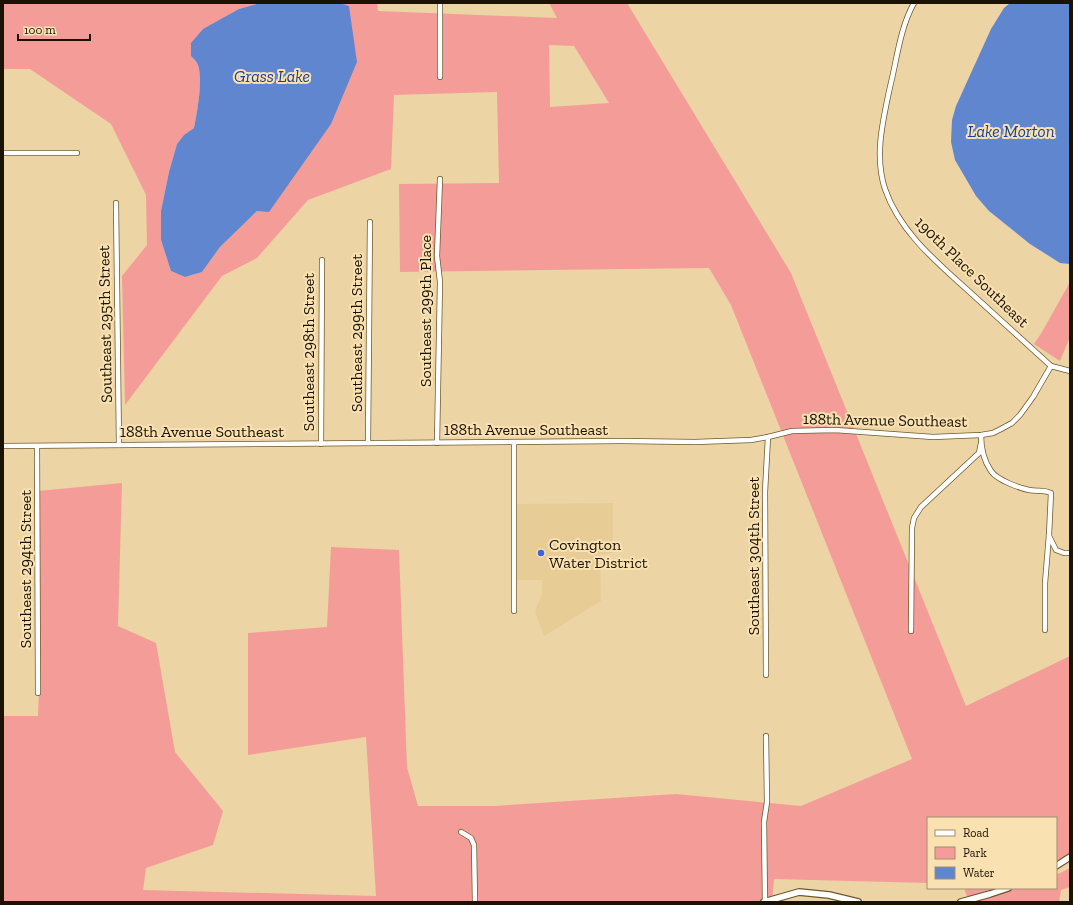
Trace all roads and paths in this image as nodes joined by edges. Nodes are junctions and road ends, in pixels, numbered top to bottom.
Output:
1 (440, 3) edge
2 (914, 3) edge
3 (440, 77) dead end
4 (3, 153) edge
5 (77, 153) dead end
6 (440, 179) dead end
7 (116, 203) dead end
8 (370, 222) dead end
9 (322, 260) dead end
10 (1052, 366) junction
11 (1070, 371) edge
12 (768, 437) junction
13 (981, 437) junction
14 (514, 442) junction
15 (368, 443) junction
16 (437, 443) junction
17 (321, 444) junction
18 (119, 445) junction
19 (3, 446) edge
20 (37, 446) junction
21 (1049, 535) junction
22 (1070, 553) edge
23 (514, 611) dead end
24 (1045, 630) dead end
25 (911, 632) dead end
26 (766, 675) dead end
27 (38, 693) dead end
28 (766, 736) dead end
29 (461, 832) dead end
30 (1070, 857) edge
31 (1057, 865) edge
32 (1005, 889) edge
33 (475, 902) edge
34 (764, 902) edge
35 (858, 902) edge
36 (961, 902) edge

1 - 3 street
2 - 10 street, 190th Place Southeast
4 - 5 street
6 - 16 street, Southeast 299th Place
7 - 18 street, Southeast 295th Street
8 - 15 street, Southeast 299th Street
9 - 17 street, Southeast 298th Street
10 - 11 street
10 - 13 street, 188th Avenue Southeast
12 - 13 street, 188th Avenue Southeast
12 - 14 street, 188th Avenue Southeast
12 - 26 street, Southeast 304th Street
13 - 21 street
13 - 25 street
14 - 16 street, 188th Avenue Southeast
14 - 23 street
15 - 16 street, 188th Avenue Southeast
15 - 17 street, 188th Avenue Southeast
17 - 18 street, 188th Avenue Southeast
18 - 20 street, 188th Avenue Southeast
19 - 20 street, 188th Avenue Southeast
20 - 27 street, Southeast 294th Street
21 - 22 street
21 - 24 street
28 - 34 street
29 - 33 street
30 - 31 street
32 - 36 street
34 - 35 street

